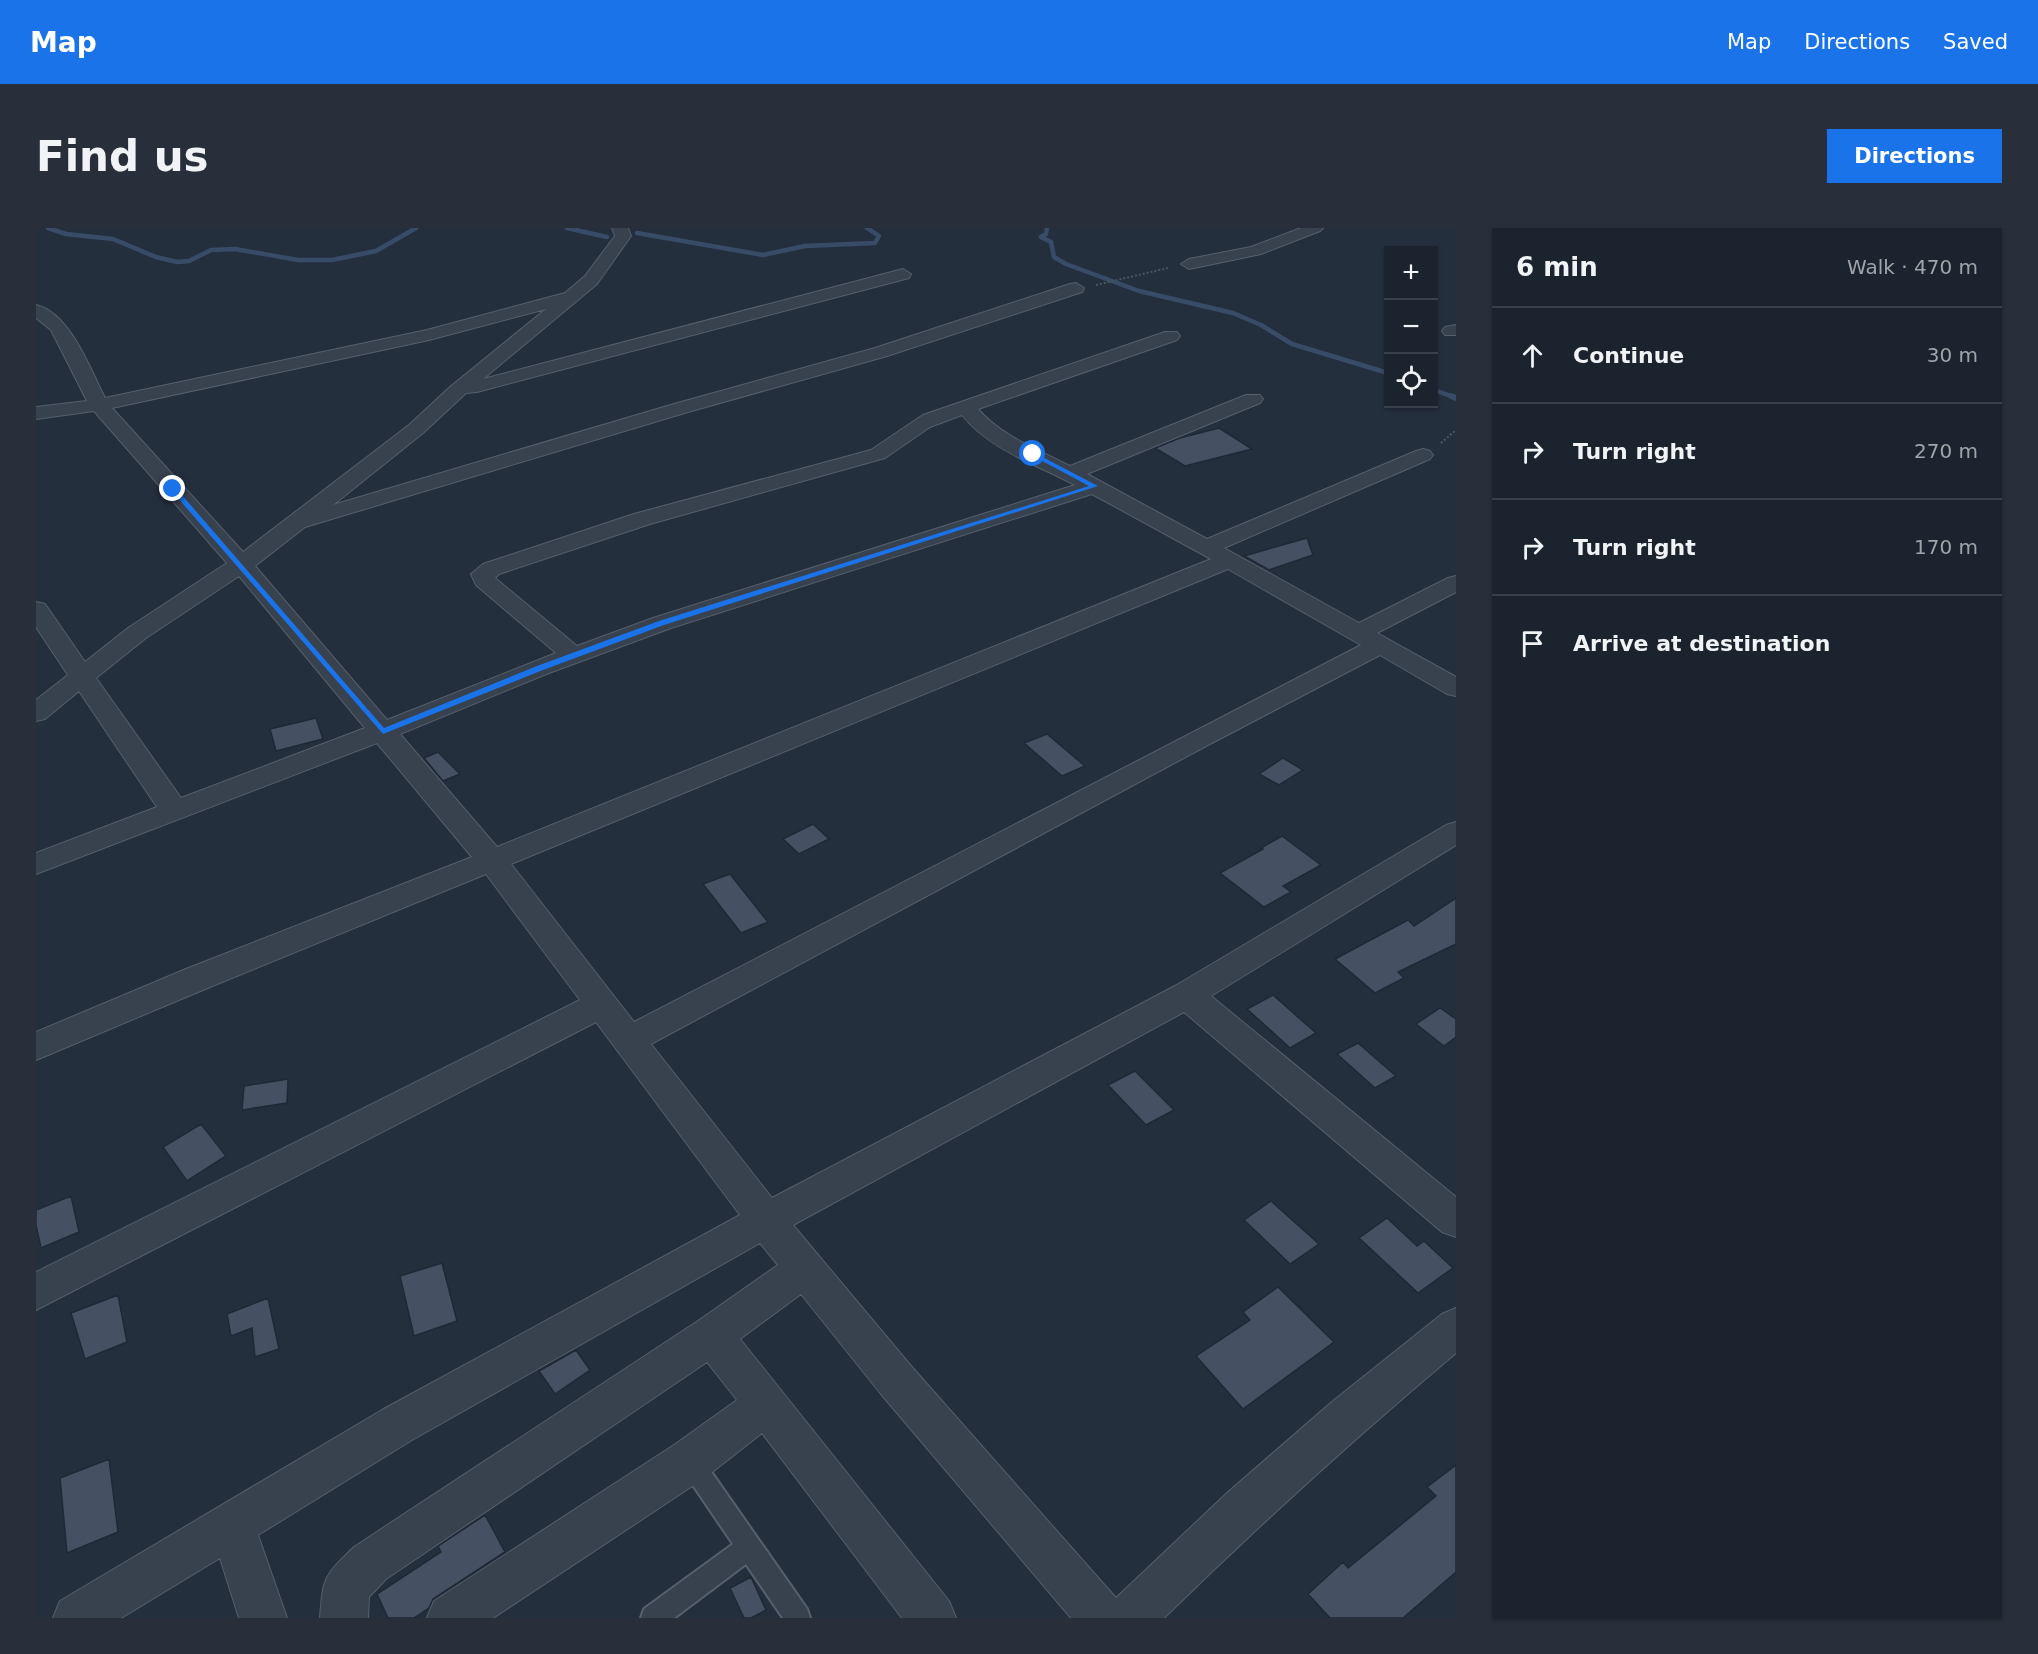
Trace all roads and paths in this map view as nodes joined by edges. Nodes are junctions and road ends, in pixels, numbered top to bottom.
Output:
1 (620, 228) edge
2 (1315, 228) edge
3 (1189, 264) joint
4 (903, 274) dead end
5 (1076, 288) joint
6 (572, 296) junction
7 (36, 310) edge
8 (1171, 336) dead end
9 (457, 392) junction
10 (1253, 399) dead end
11 (99, 405) junction
12 (967, 408) junction
13 (36, 413) edge
14 (1423, 455) dead end
15 (1071, 473) junction
16 (1094, 486) junction
17 (299, 522) junction
18 (1218, 553) junction
19 (240, 563) junction
20 (1456, 583) edge
21 (36, 609) edge
22 (1368, 640) junction
23 (574, 656) junction
24 (83, 675) junction
25 (1456, 688) edge
26 (36, 713) edge
27 (383, 731) junction
28 (174, 810) junction
29 (1456, 832) edge
30 (490, 860) junction
31 (36, 864) edge
32 (1187, 995) junction
33 (602, 1004) junction
34 (629, 1040) junction
35 (36, 1047) edge
36 (766, 1220) junction
37 (1456, 1220) edge
38 (805, 1269) junction
39 (36, 1292) edge
40 (1456, 1327) edge
41 (712, 1335) junction
42 (766, 1404) junction
43 (690, 1461) junction
44 (232, 1526) junction
45 (749, 1547) junction
46 (474, 1612) edge
47 (77, 1618) edge
48 (263, 1618) edge
49 (344, 1618) edge
50 (653, 1618) edge
51 (798, 1618) edge
52 (932, 1618) edge
53 (1102, 1618) edge
54 (1130, 1618) edge

1 - 6 street
2 - 3 street
3 - 5 path
4 - 9 street
5 - 17 street
6 - 9 street
6 - 11 street
7 - 11 street
8 - 12 street
9 - 17 street
10 - 15 street
11 - 13 street
11 - 19 street
12 - 15 street
12 - 23 street
14 - 18 street
15 - 16 street
16 - 18 street
16 - 23 street
17 - 19 street
18 - 22 street
18 - 30 street
19 - 24 street
19 - 27 street
20 - 22 street
21 - 24 street
22 - 25 street
22 - 34 street
23 - 27 street
24 - 26 street
24 - 28 street
27 - 28 street
27 - 30 street
28 - 31 street
29 - 32 street
30 - 33 street
30 - 35 street
32 - 36 street
32 - 37 street
33 - 34 street
33 - 39 street
34 - 36 street
36 - 38 street
36 - 44 street
38 - 41 street
38 - 53 street
40 - 54 street
41 - 42 street
41 - 49 street
42 - 43 street
42 - 52 street
43 - 45 lane
43 - 46 street
44 - 47 street
44 - 48 street
45 - 50 lane
45 - 51 lane

